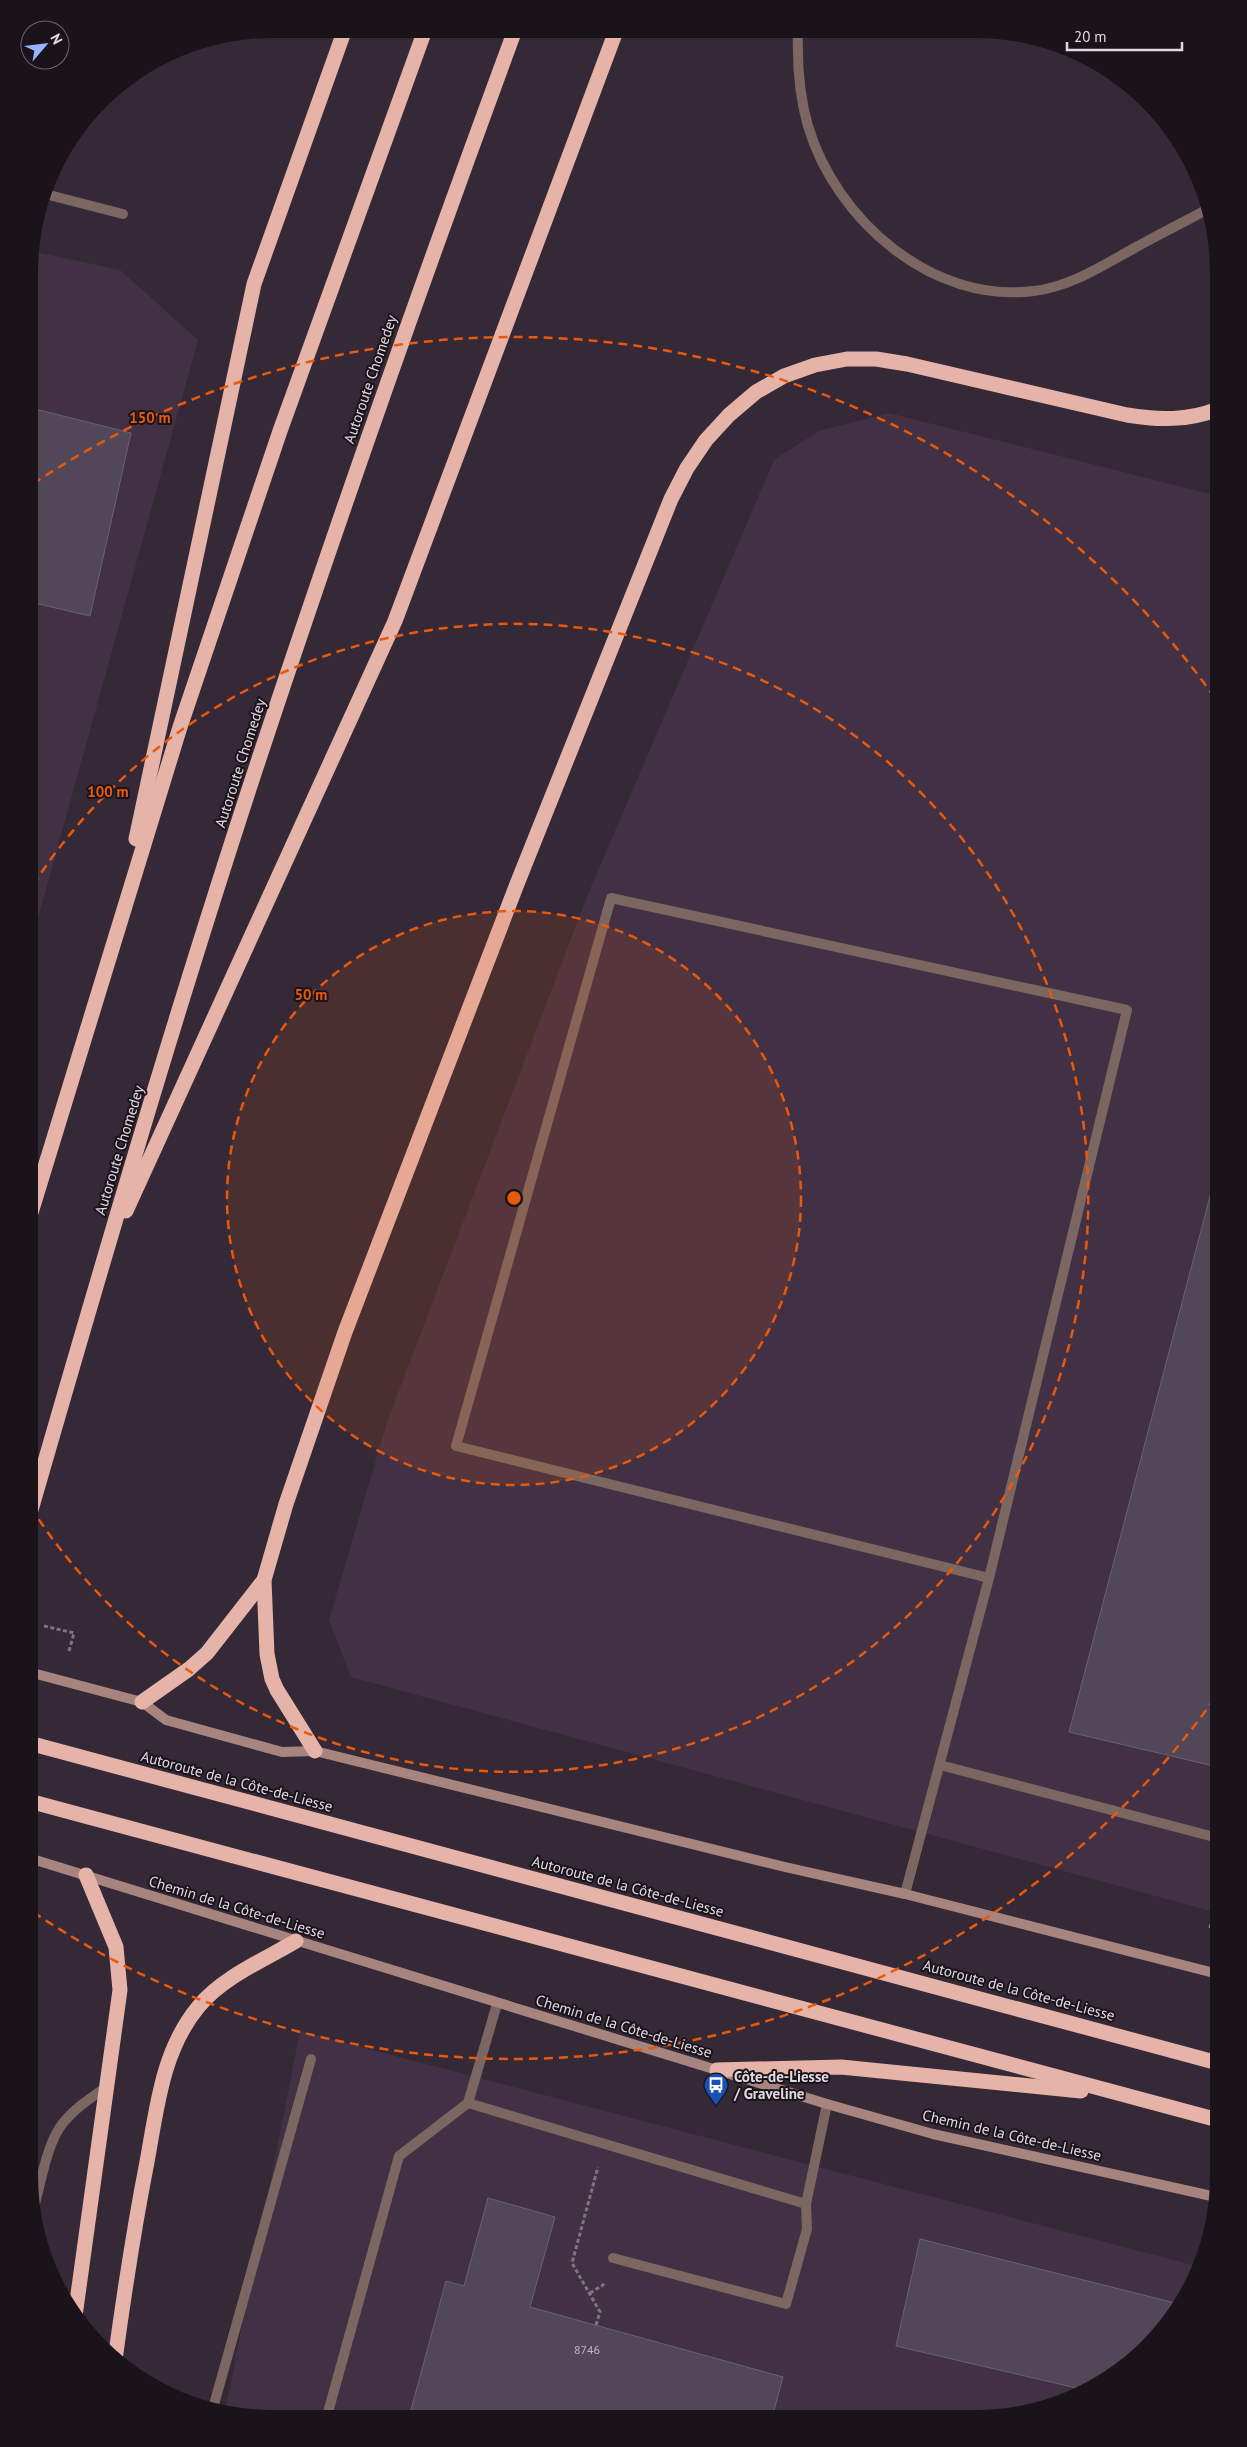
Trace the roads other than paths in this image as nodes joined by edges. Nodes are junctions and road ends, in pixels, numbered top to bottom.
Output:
1 (342, 38) edge
2 (422, 38) edge
3 (511, 38) edge
4 (613, 38) edge
5 (798, 38) edge
6 (51, 195) edge
7 (1202, 213) edge
8 (123, 214) dead end
9 (1210, 411) edge
10 (117, 928) junction
11 (38, 1190) edge
12 (102, 1265) junction
13 (38, 1489) edge
14 (989, 1578) junction
15 (264, 1580) junction
16 (38, 1675) edge
17 (142, 1702) junction
18 (38, 1746) edge
19 (315, 1751) junction
20 (940, 1765) junction
21 (38, 1803) edge
22 (1210, 1836) edge
23 (38, 1861) edge
24 (86, 1875) junction
25 (905, 1894) junction
26 (296, 1941) junction
27 (1210, 1972) edge
28 (497, 2004) junction
29 (311, 2059) dead end
30 (1210, 2061) edge
31 (717, 2070) junction
32 (108, 2086) junction
33 (1124, 2095) junction
34 (468, 2103) junction
35 (827, 2104) junction
36 (1210, 2118) edge
37 (38, 2192) edge
38 (1208, 2195) edge
39 (806, 2204) junction
40 (612, 2258) dead end
41 (77, 2304) edge
42 (116, 2350) edge
43 (214, 2403) edge
44 (329, 2410) edge

1 - 10 highway
2 - 10 highway
3 - 12 highway, Autoroute Chomedey
4 - 12 highway
5 - 7 street
6 - 8 street
9 - 15 highway
10 - 11 highway
12 - 13 highway, Autoroute Chomedey
14 - 14 street
14 - 20 street
15 - 17 highway
15 - 19 highway
16 - 17 main road
17 - 19 main road
18 - 30 highway, Autoroute de la Côte-de-Liesse
19 - 25 main road
20 - 22 street
20 - 25 street
21 - 33 highway
23 - 24 main road, Chemin de la Côte-de-Liesse
24 - 26 main road, Chemin de la Côte-de-Liesse
24 - 32 highway
25 - 27 main road
26 - 28 main road, Chemin de la Côte-de-Liesse
26 - 42 highway
28 - 31 main road, Chemin de la Côte-de-Liesse
28 - 34 street
29 - 43 street
31 - 33 highway
31 - 35 main road, Chemin de la Côte-de-Liesse
32 - 37 street
32 - 41 highway
33 - 36 highway
34 - 39 street
34 - 44 street
35 - 38 main road, Chemin de la Côte-de-Liesse
35 - 39 street
39 - 40 street

